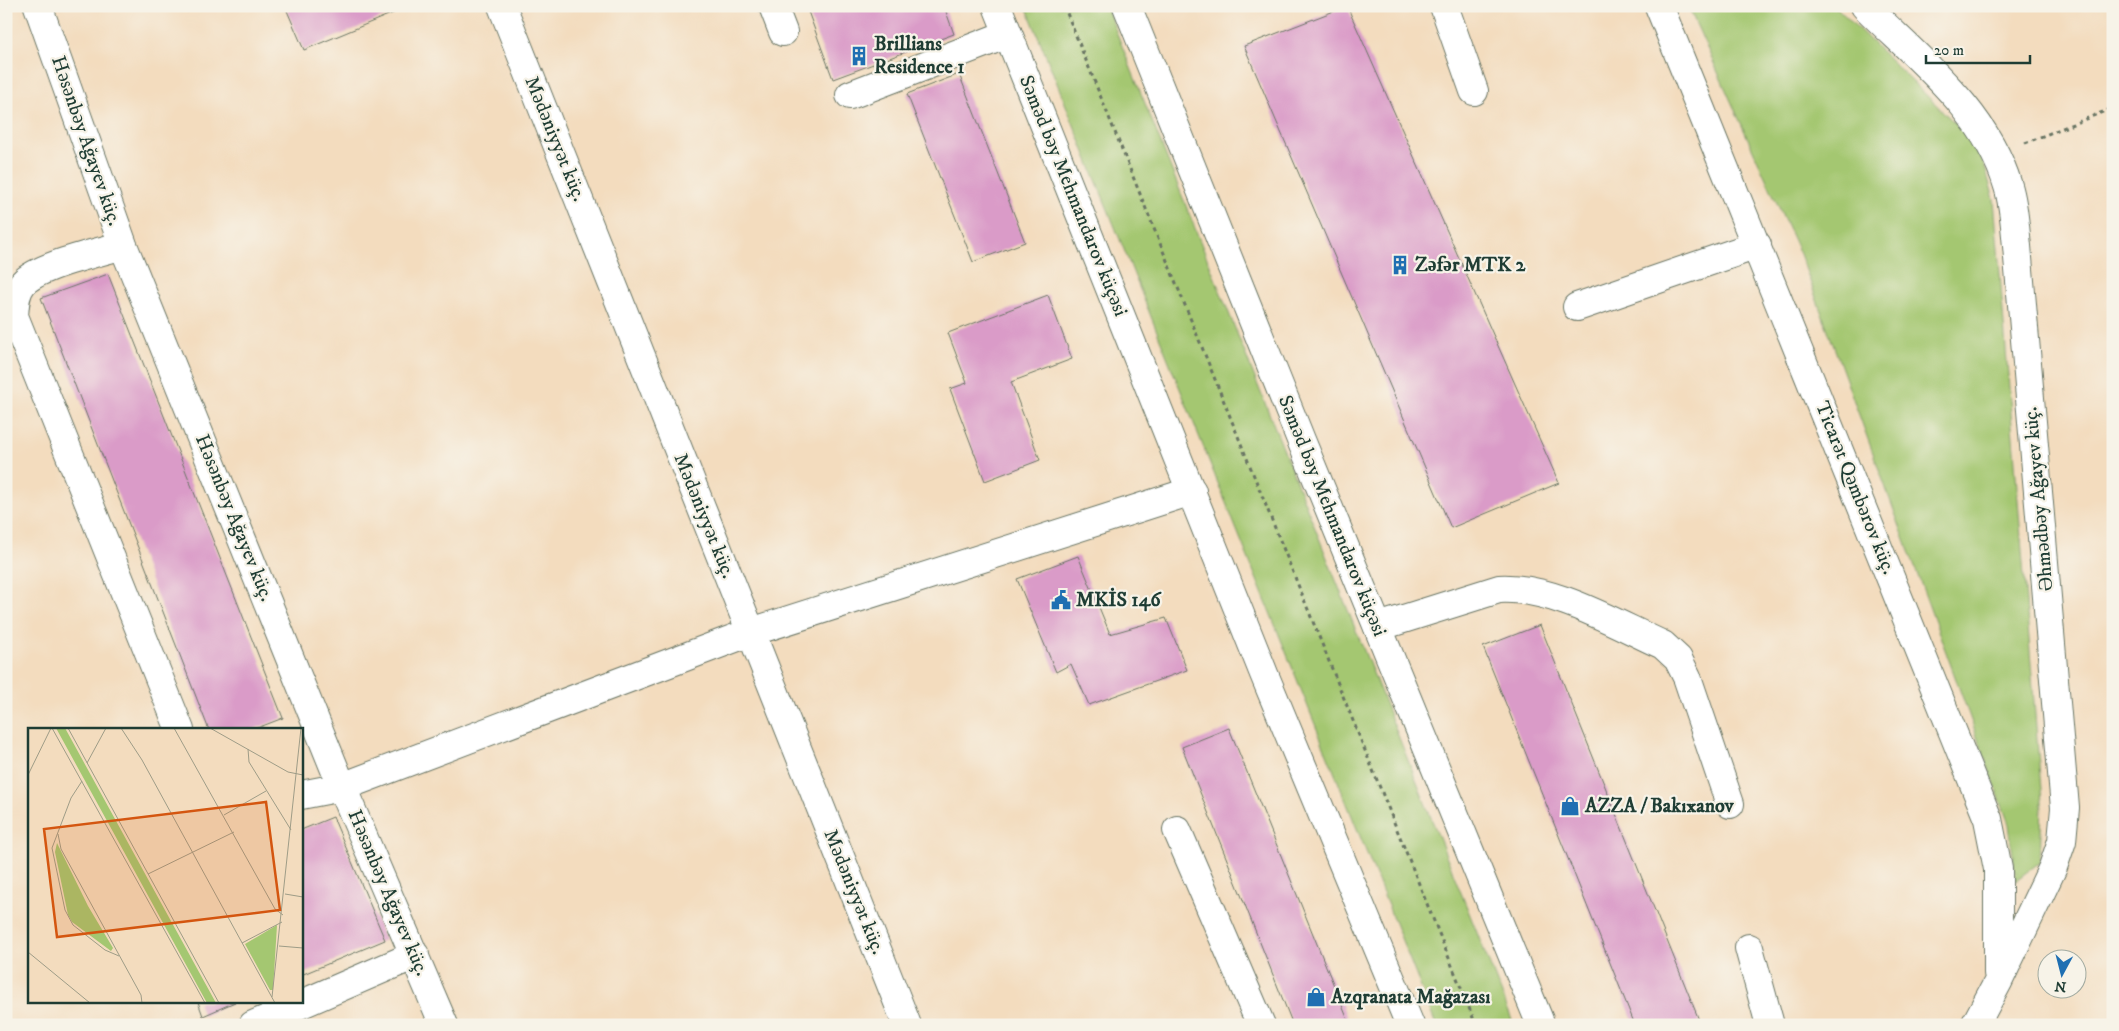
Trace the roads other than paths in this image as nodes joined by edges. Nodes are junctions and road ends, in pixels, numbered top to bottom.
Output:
1 (38, 6) edge
2 (502, 6) edge
3 (773, 6) edge
4 (997, 6) edge
5 (1127, 6) edge
6 (1444, 6) edge
7 (1659, 6) edge
8 (1866, 6) edge
9 (783, 32) dead end
10 (1008, 34) junction
11 (1474, 91) dead end
12 (850, 95) dead end
13 (123, 245) junction
14 (1757, 245) junction
15 (1577, 307) dead end
16 (1192, 491) junction
17 (1378, 627) junction
18 (751, 632) junction
19 (179, 728) edge
20 (342, 786) junction
21 (302, 795) edge
22 (1730, 804) dead end
23 (1177, 830) dead end
24 (1749, 948) dead end
25 (415, 955) junction
26 (1998, 982) junction
27 (302, 1004) edge
28 (302, 1004) edge
29 (253, 1025) edge
30 (444, 1025) edge
31 (907, 1025) edge
32 (1261, 1025) edge
33 (1410, 1025) edge
34 (1541, 1025) edge
35 (1770, 1025) edge
36 (1975, 1025) edge

1 - 13 street, Həsənbəy Ağayev küç.
2 - 18 street, Mədəniyyət küç.
3 - 9 street
4 - 10 street, Səməd bəy Mehmandarov küçəsi
5 - 17 street, Səməd bəy Mehmandarov küçəsi
6 - 11 street
7 - 14 street, Ticarət Qəmbərov küç.
8 - 26 street, Əhmədbəy Ağayev küç.
10 - 12 street
10 - 16 street, Səməd bəy Mehmandarov küçəsi
13 - 19 street
13 - 20 street, Həsənbəy Ağayev küç.
14 - 15 street
14 - 26 street, Ticarət Qəmbərov küç.
16 - 18 street
16 - 33 street, Səməd bəy Mehmandarov küçəsi
17 - 22 street
17 - 34 street, Səməd bəy Mehmandarov küçəsi
18 - 20 street
18 - 31 street, Mədəniyyət küç.
20 - 21 street
20 - 25 street, Həsənbəy Ağayev küç.
23 - 32 street
24 - 35 street
25 - 27 street
25 - 30 street, Həsənbəy Ağayev küç.
26 - 36 street, Əhmədbəy Ağayev küç.
28 - 29 street

